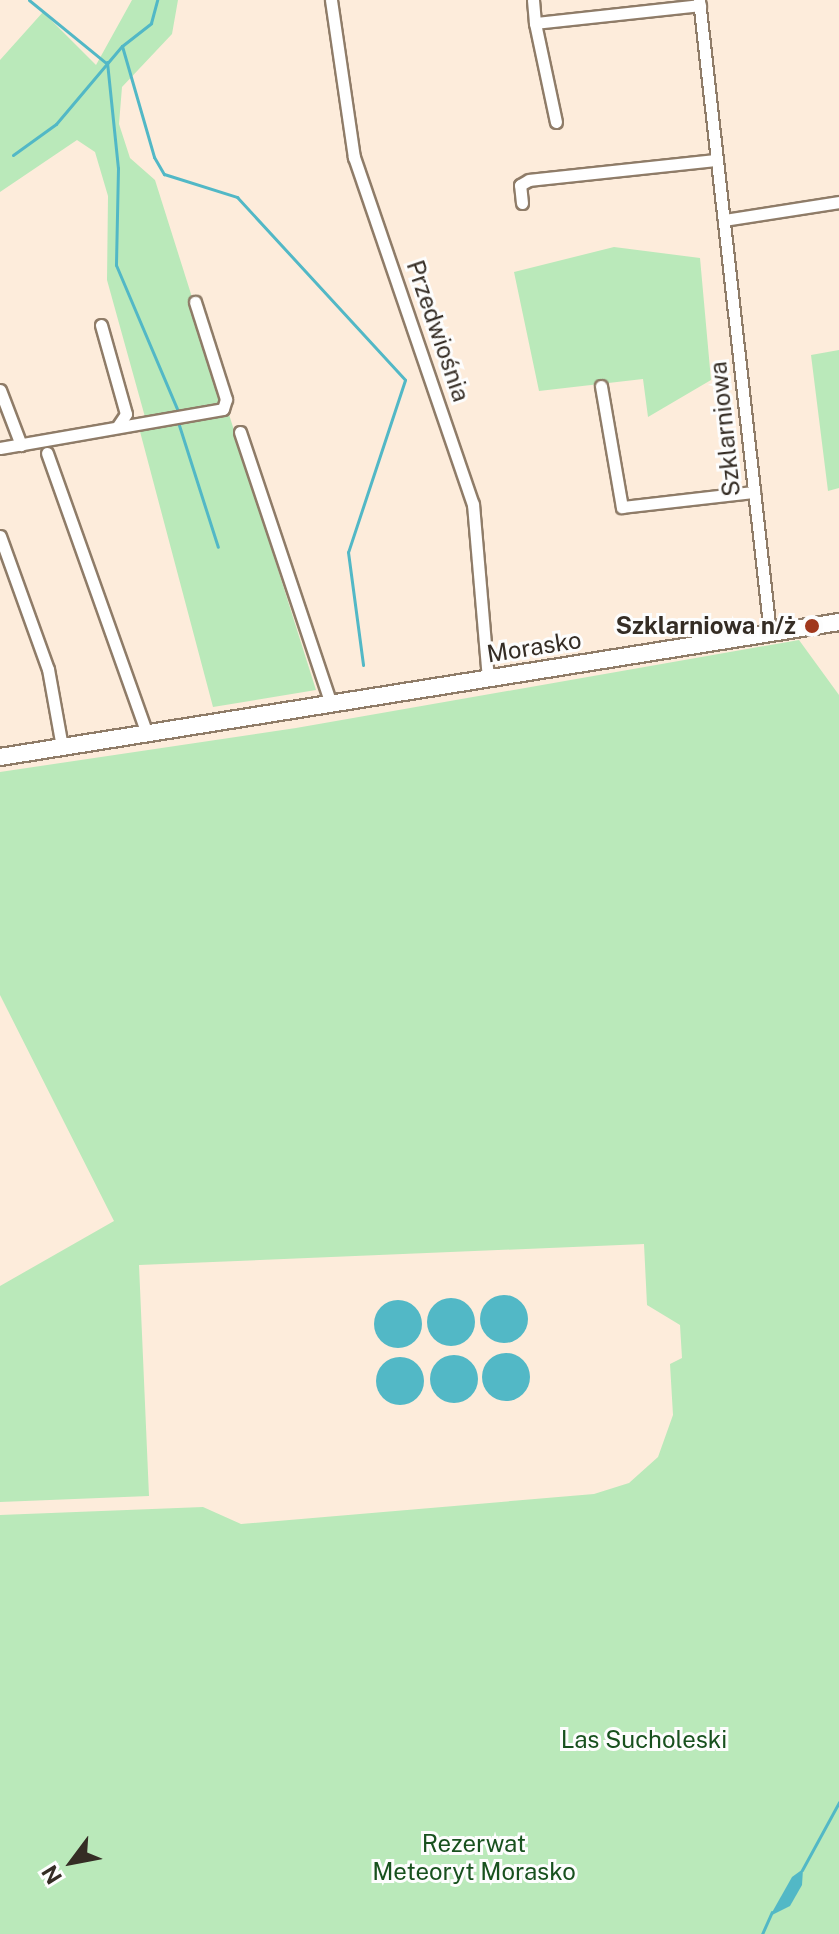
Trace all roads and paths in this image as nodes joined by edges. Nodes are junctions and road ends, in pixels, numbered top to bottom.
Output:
1 (331, 0) edge
2 (533, 0) edge
3 (700, 3) edge
4 (535, 23) junction
5 (556, 122) dead end
6 (717, 160) junction
7 (839, 202) edge
8 (522, 203) dead end
9 (724, 220) junction
10 (195, 302) dead end
11 (101, 325) dead end
12 (601, 386) dead end
13 (0, 390) edge
14 (117, 427) junction
15 (240, 432) dead end
16 (21, 445) junction
17 (0, 448) edge
18 (47, 453) dead end
19 (754, 492) junction
20 (0, 536) edge
21 (839, 622) edge
22 (770, 633) junction
23 (488, 679) junction
24 (331, 704) junction
25 (147, 734) junction
26 (62, 747) junction
27 (0, 757) edge

1 - 23 street, Przedwiośnia
2 - 4 street
3 - 4 street, Szklarniowa
3 - 6 street, Szklarniowa
4 - 5 street
6 - 8 street
6 - 9 street, Szklarniowa
7 - 9 street
9 - 19 street, Szklarniowa
10 - 14 street
11 - 14 street
12 - 19 street
13 - 16 street
14 - 16 street
15 - 24 street
16 - 17 street
18 - 25 street
19 - 22 street, Szklarniowa
20 - 26 street
21 - 22 street, Morasko
22 - 23 street, Morasko
23 - 24 street, Morasko
24 - 25 street, Morasko
25 - 26 street, Morasko
26 - 27 street, Morasko

